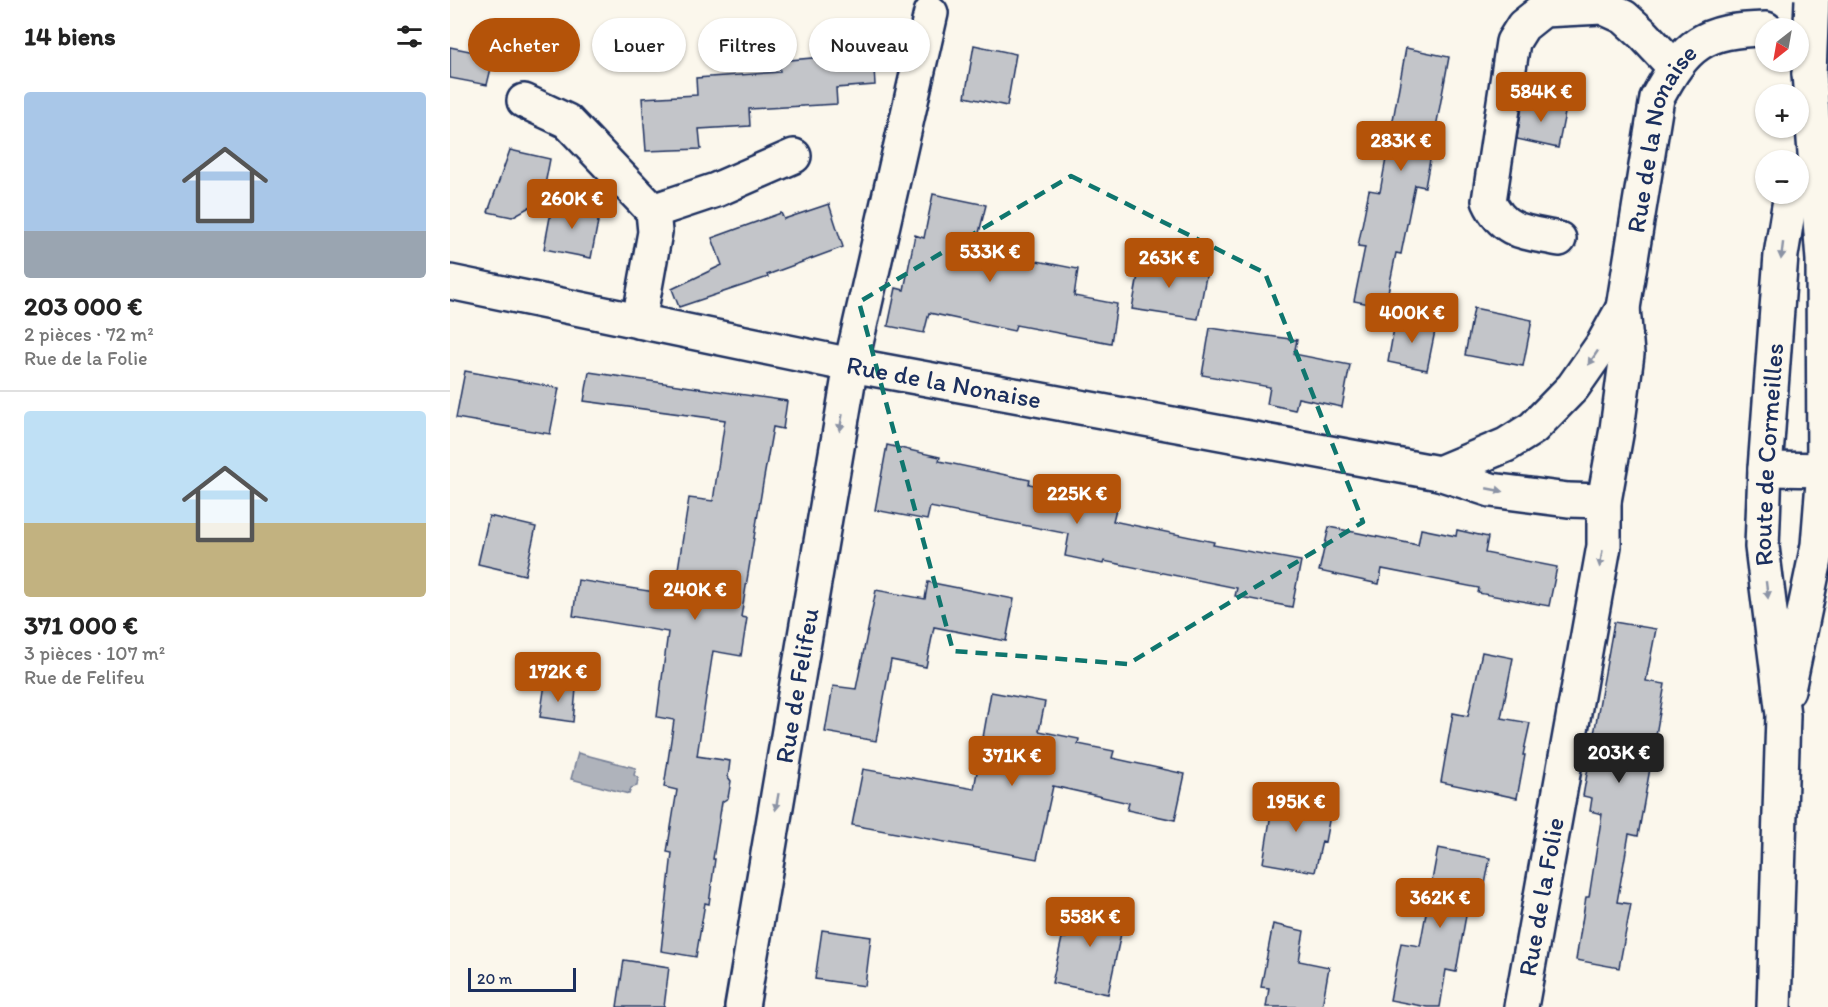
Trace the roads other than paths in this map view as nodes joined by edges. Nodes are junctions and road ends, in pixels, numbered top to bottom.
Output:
1 (1812, 0) edge
2 (931, 13) dead end
3 (1828, 28) edge
4 (1755, 29) edge
5 (1809, 29) edge
6 (1674, 67) junction
7 (1809, 73) junction
8 (524, 101) dead end
9 (1797, 150) edge
10 (794, 156) dead end
11 (1789, 204) edge
12 (653, 211) junction
13 (1559, 239) dead end
14 (450, 282) edge
15 (1623, 308) junction
16 (639, 321) junction
17 (851, 365) junction
18 (1765, 469) junction
19 (1826, 470) edge
20 (1438, 473) junction
21 (1604, 501) junction
22 (1783, 715) junction
23 (742, 1007) edge
24 (1521, 1007) edge
25 (1774, 1007) edge

1 - 7 main road, Route de Cormeilles, bridge
2 - 17 main road, Rue de Felifeu
3 - 5 main road
4 - 6 main road, Rue de la Nonaise
6 - 13 main road
6 - 15 main road, Rue de la Nonaise
7 - 9 main road, Route de Cormeilles
7 - 19 main road, Route de Cormeilles
8 - 12 main road
10 - 12 main road
11 -> 18 main road, Route de Cormeilles
12 - 16 main road
14 - 16 main road, Rue de la Nonaise
15 -> 20 main road, Rue de la Nonaise
15 - 21 main road, Rue de la Nonaise
16 - 17 main road, Rue de la Nonaise
17 - 20 main road, Rue de la Nonaise
17 -> 23 main road, Rue de Felifeu
18 - 19 main road
18 -> 22 main road, Route de Cormeilles
19 - 22 main road, Route de Cormeilles
20 -> 21 main road, Rue de la Nonaise
21 -> 24 main road, Rue de la Folie
22 - 25 main road, Route de Cormeilles

